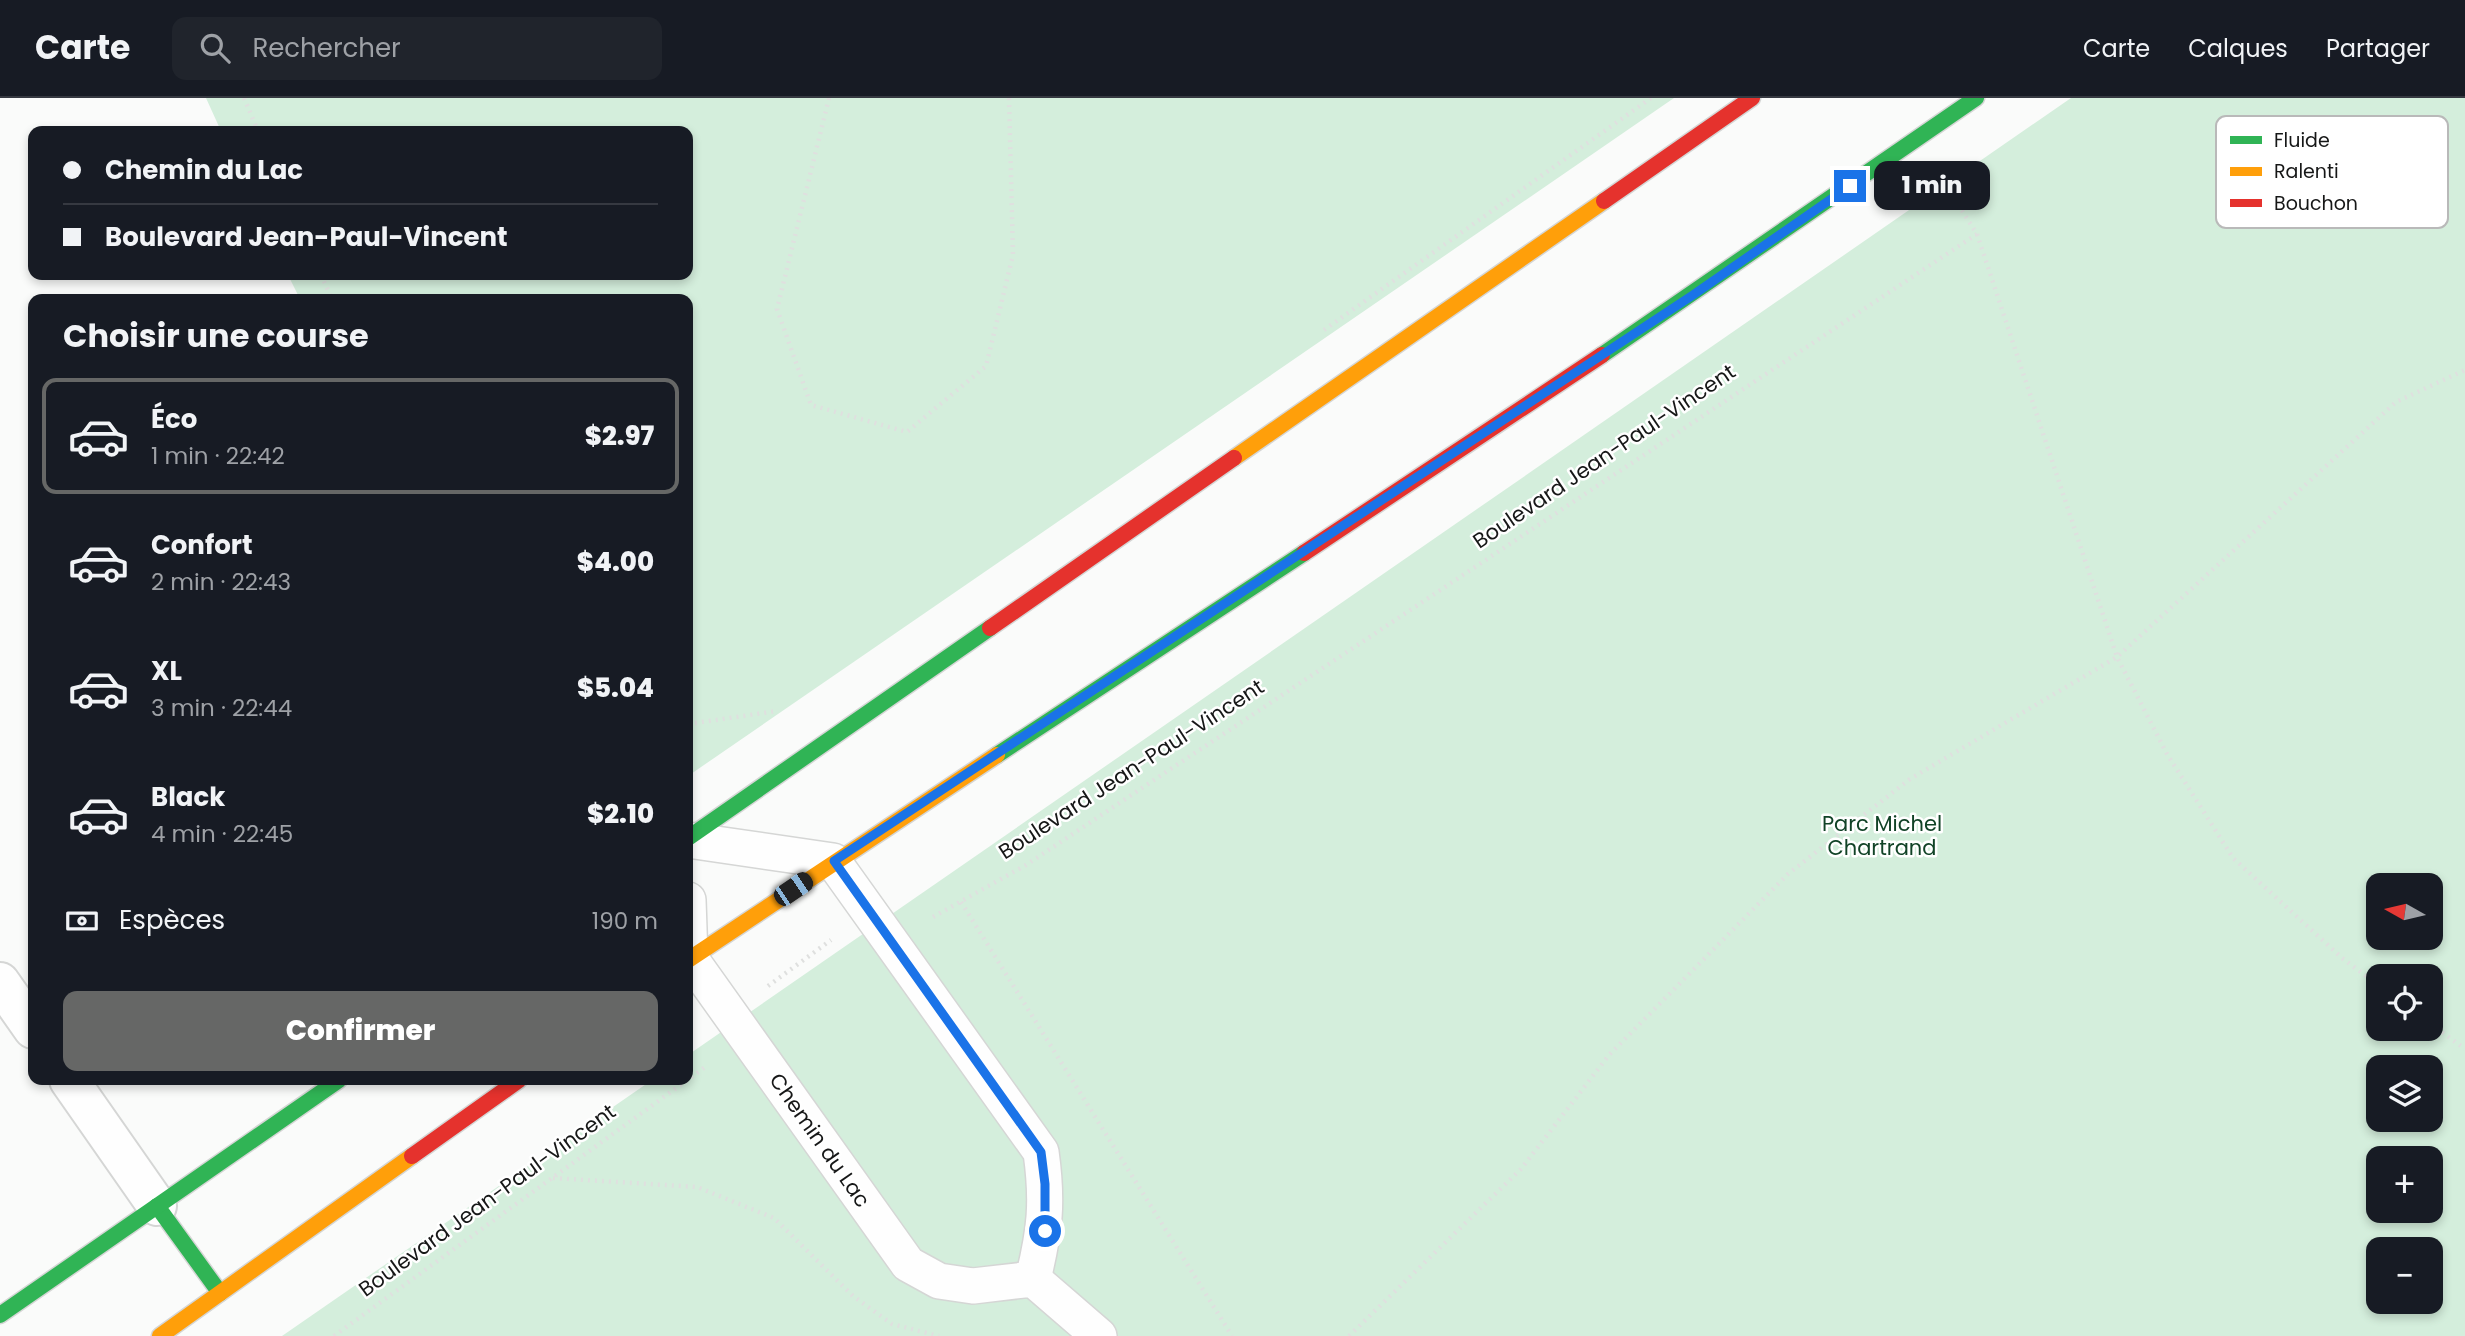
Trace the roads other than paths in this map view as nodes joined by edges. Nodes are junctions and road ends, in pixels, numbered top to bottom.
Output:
1 (1752, 98) edge
2 (1976, 98) edge
3 (693, 836) edge
4 (693, 840) edge
5 (834, 861) junction
6 (693, 956) edge
7 (693, 964) edge
8 (0, 982) edge
9 (28, 1022) edge
10 (73, 1085) edge
11 (333, 1085) edge
12 (512, 1085) edge
13 (158, 1206) junction
14 (1033, 1279) junction
15 (220, 1293) junction
16 (0, 1315) edge
17 (160, 1336) edge
18 (1100, 1336) edge

1 - 3 street
2 - 5 street
4 - 5 lane
5 - 6 street
5 - 14 lane
7 - 14 lane, Chemin du Lac
8 - 9 street
10 - 13 street
11 - 13 street
12 - 15 street
13 - 15 street
13 - 16 street
14 - 18 lane
15 - 17 street

